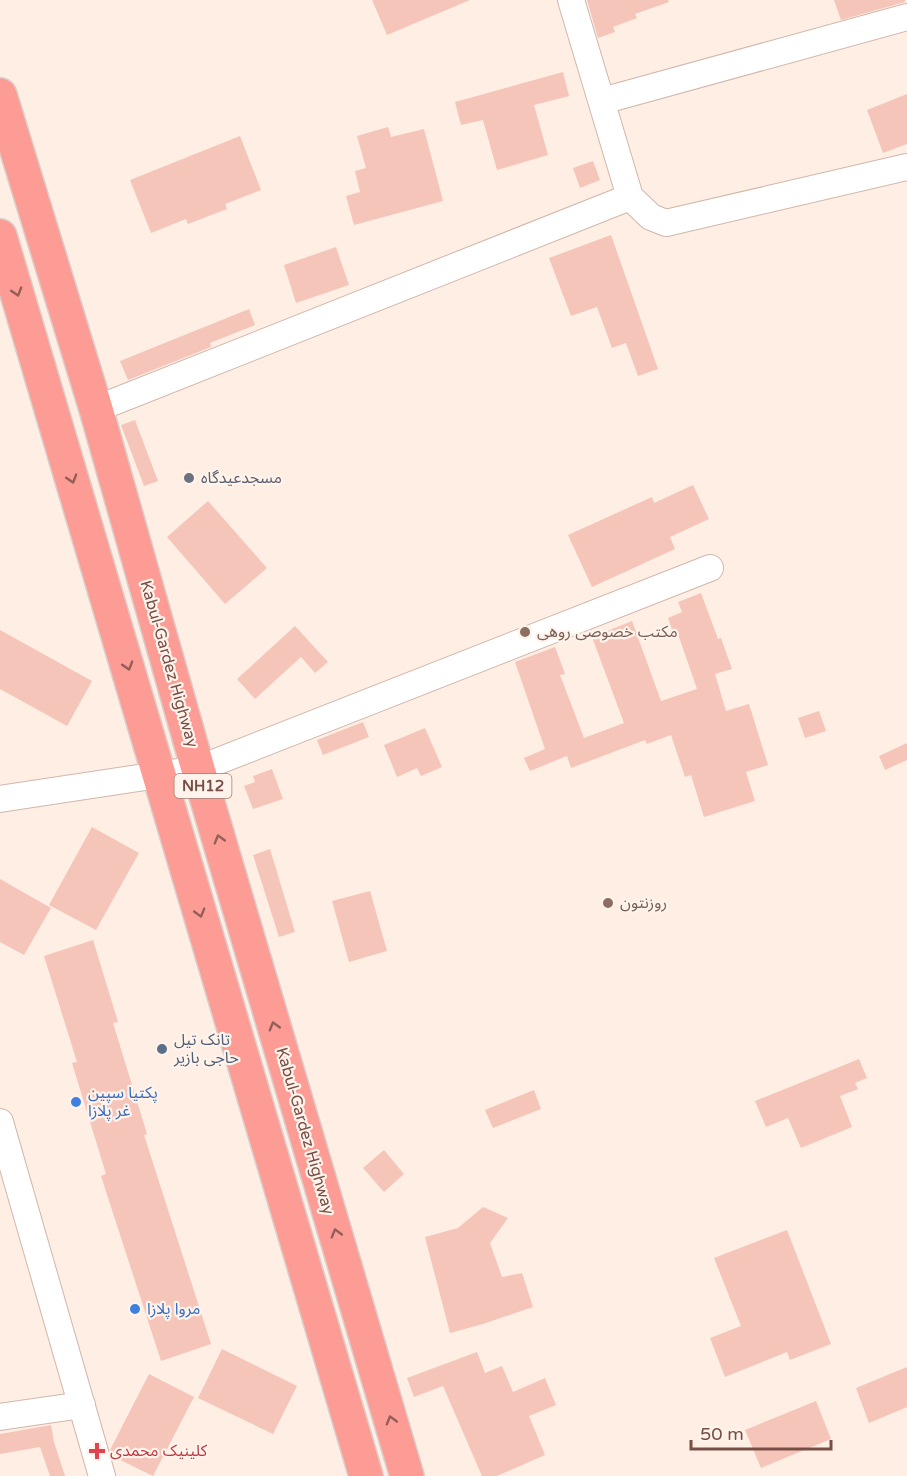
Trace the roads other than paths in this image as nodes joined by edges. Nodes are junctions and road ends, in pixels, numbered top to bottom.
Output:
1 (571, 0) edge
2 (903, 0) edge
3 (907, 12) edge
4 (907, 17) edge
5 (0, 95) edge
6 (602, 101) junction
7 (907, 167) edge
8 (630, 197) junction
9 (0, 236) edge
10 (96, 409) junction
11 (710, 568) dead end
12 (198, 768) junction
13 (160, 774) junction
14 (0, 799) edge
15 (0, 1122) edge
16 (11, 1200) edge
17 (82, 1405) junction
18 (0, 1417) edge
19 (102, 1476) edge
20 (366, 1476) edge
21 (407, 1476) edge

1 - 6 street
2 - 3 street
4 - 6 street
5 - 10 highway, Kabul-Gardez Highway / NH12
6 - 8 street
7 - 8 street
8 - 10 street
9 -> 13 highway, NH12
10 - 12 highway, Kabul-Gardez Highway / NH12
11 - 12 street
12 - 13 street
21 -> 12 highway, Kabul-Gardez Highway / NH12
13 - 14 street
13 -> 20 highway, NH12
15 - 16 street
16 - 17 street
17 - 18 street
17 - 19 street

